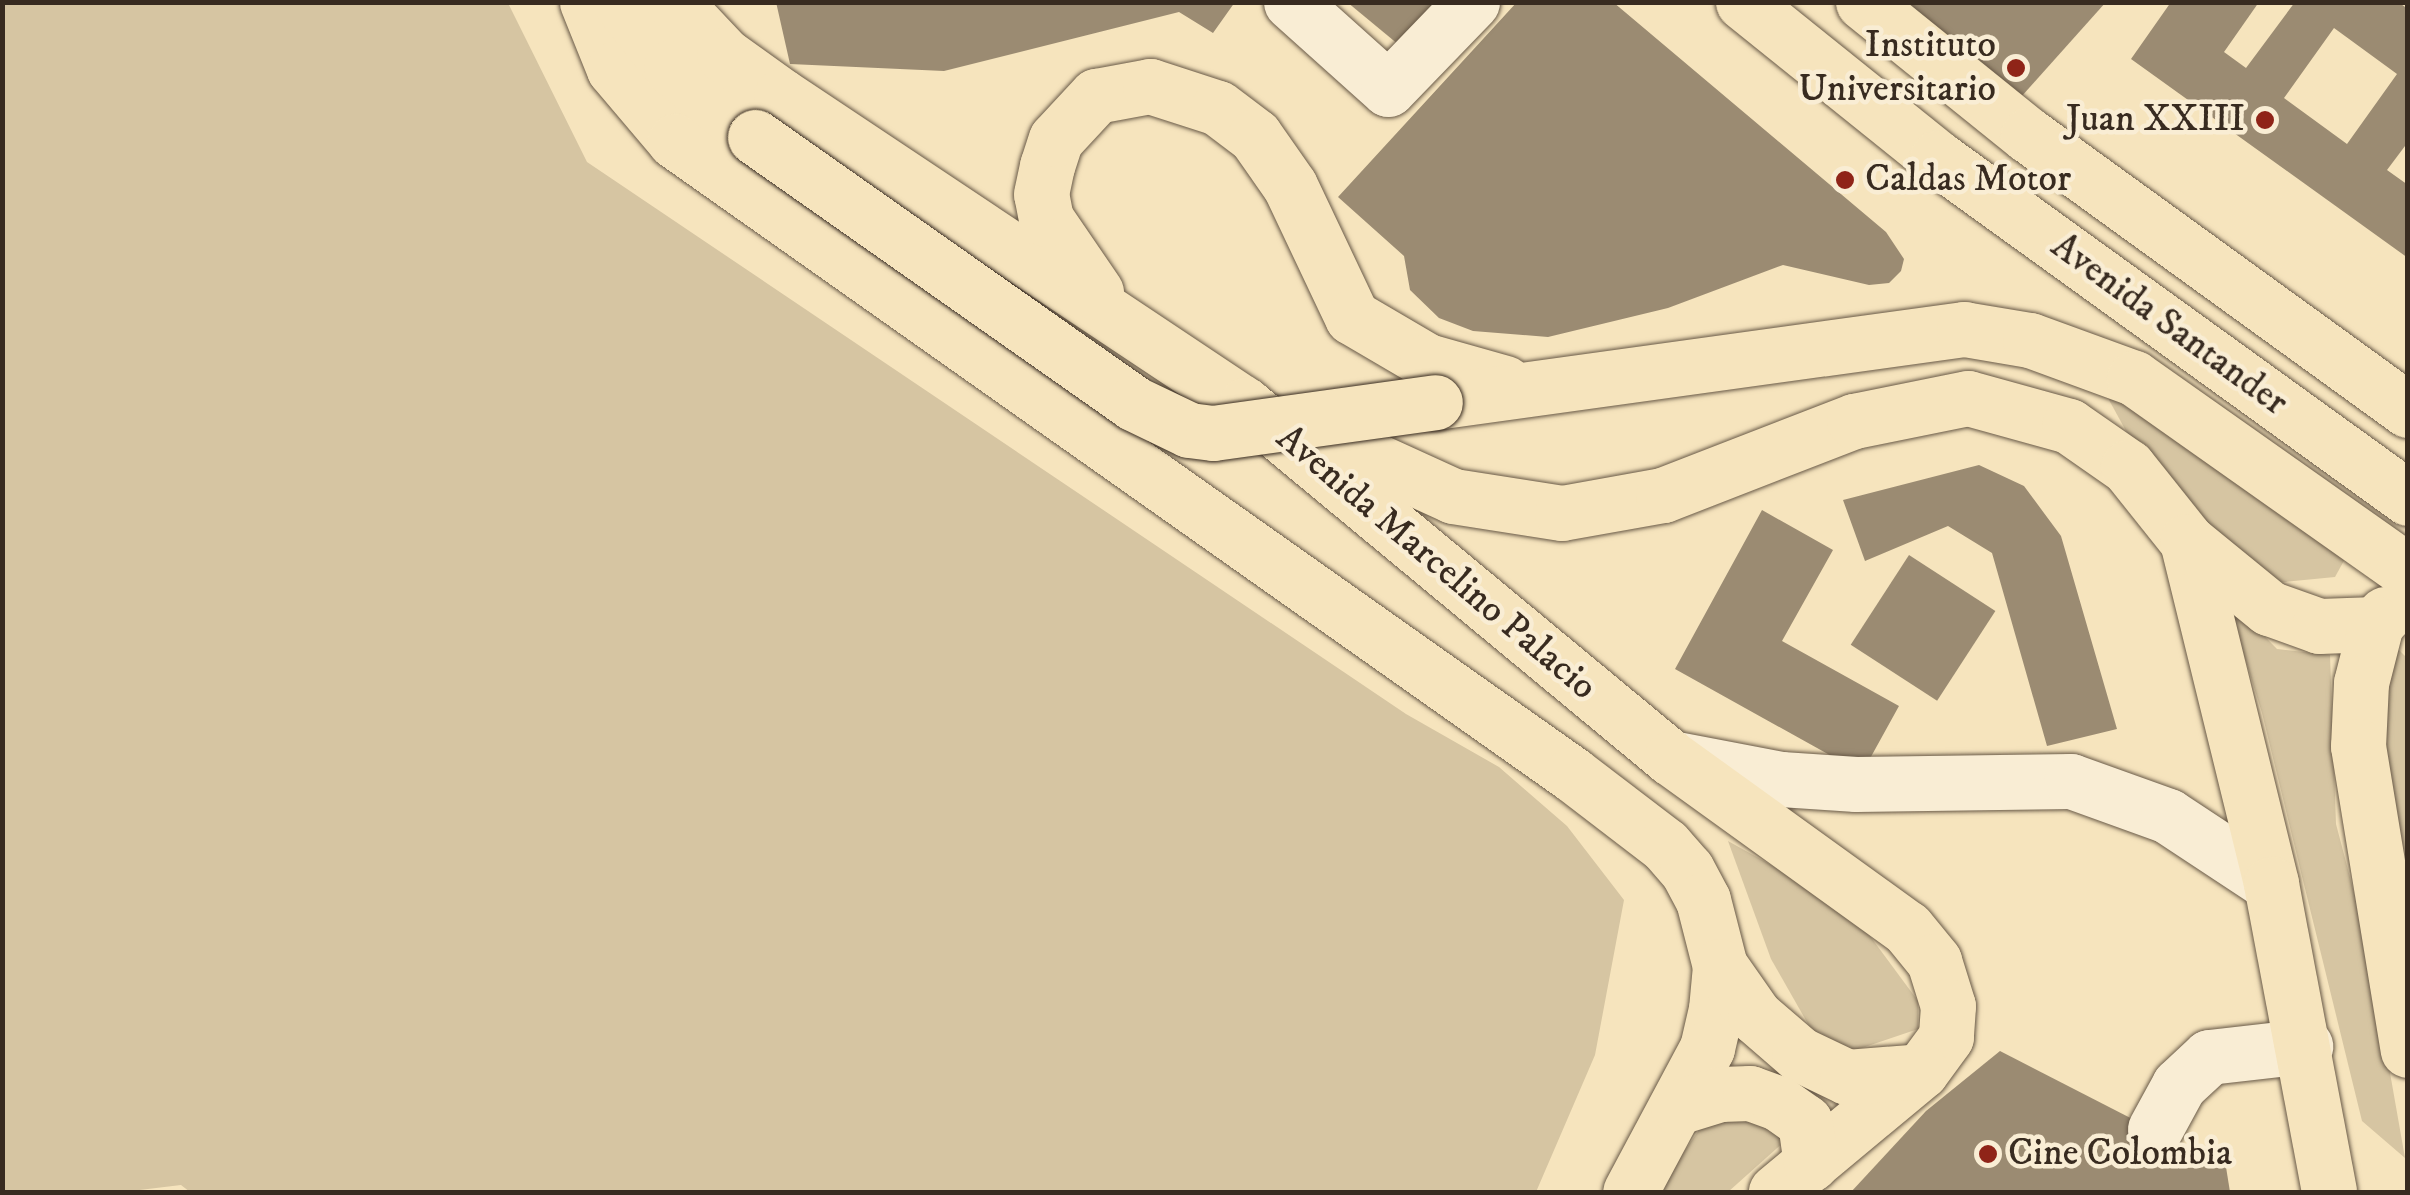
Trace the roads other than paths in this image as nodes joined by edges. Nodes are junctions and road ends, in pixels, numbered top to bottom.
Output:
1 (587, 2) edge
2 (620, 2) edge
3 (674, 2) edge
4 (1291, 2) edge
5 (1472, 2) edge
6 (1744, 2) edge
7 (1863, 2) edge
8 (1119, 322) junction
9 (1532, 387) junction
10 (2400, 403) edge
11 (1245, 405) junction
12 (2408, 498) edge
13 (2187, 541) junction
14 (2389, 603) edge
15 (1671, 758) junction
16 (2271, 884) junction
17 (1720, 966) junction
18 (2305, 1046) junction
19 (2408, 1050) edge
20 (1921, 1070) junction
21 (1678, 1107) junction
22 (2155, 1130) dead end
23 (1794, 1178) edge
24 (1630, 1192) edge
25 (2329, 1192) edge

1 - 17 main road, Avenida Marcelino Palacio
2 - 9 main road, bridge
3 - 8 main road, Avenida Marcelino Palacio
4 - 5 street
6 - 12 main road, Avenida Santander
7 - 10 main road, Avenida Santander
8 - 9 main road
8 - 11 main road, Avenida Marcelino Palacio
9 - 14 main road
11 - 13 main road
11 - 15 main road, Avenida Marcelino Palacio
13 - 14 main road
13 - 16 main road
14 - 19 main road
15 - 16 street
15 - 20 main road, Avenida Marcelino Palacio
16 - 18 main road
17 - 20 main road
17 - 21 main road, Avenida Marcelino Palacio
18 - 22 street
18 - 25 main road
20 - 23 main road, Avenida Marcelino Palacio
21 - 23 main road
21 - 24 main road, Avenida Marcelino Palacio

